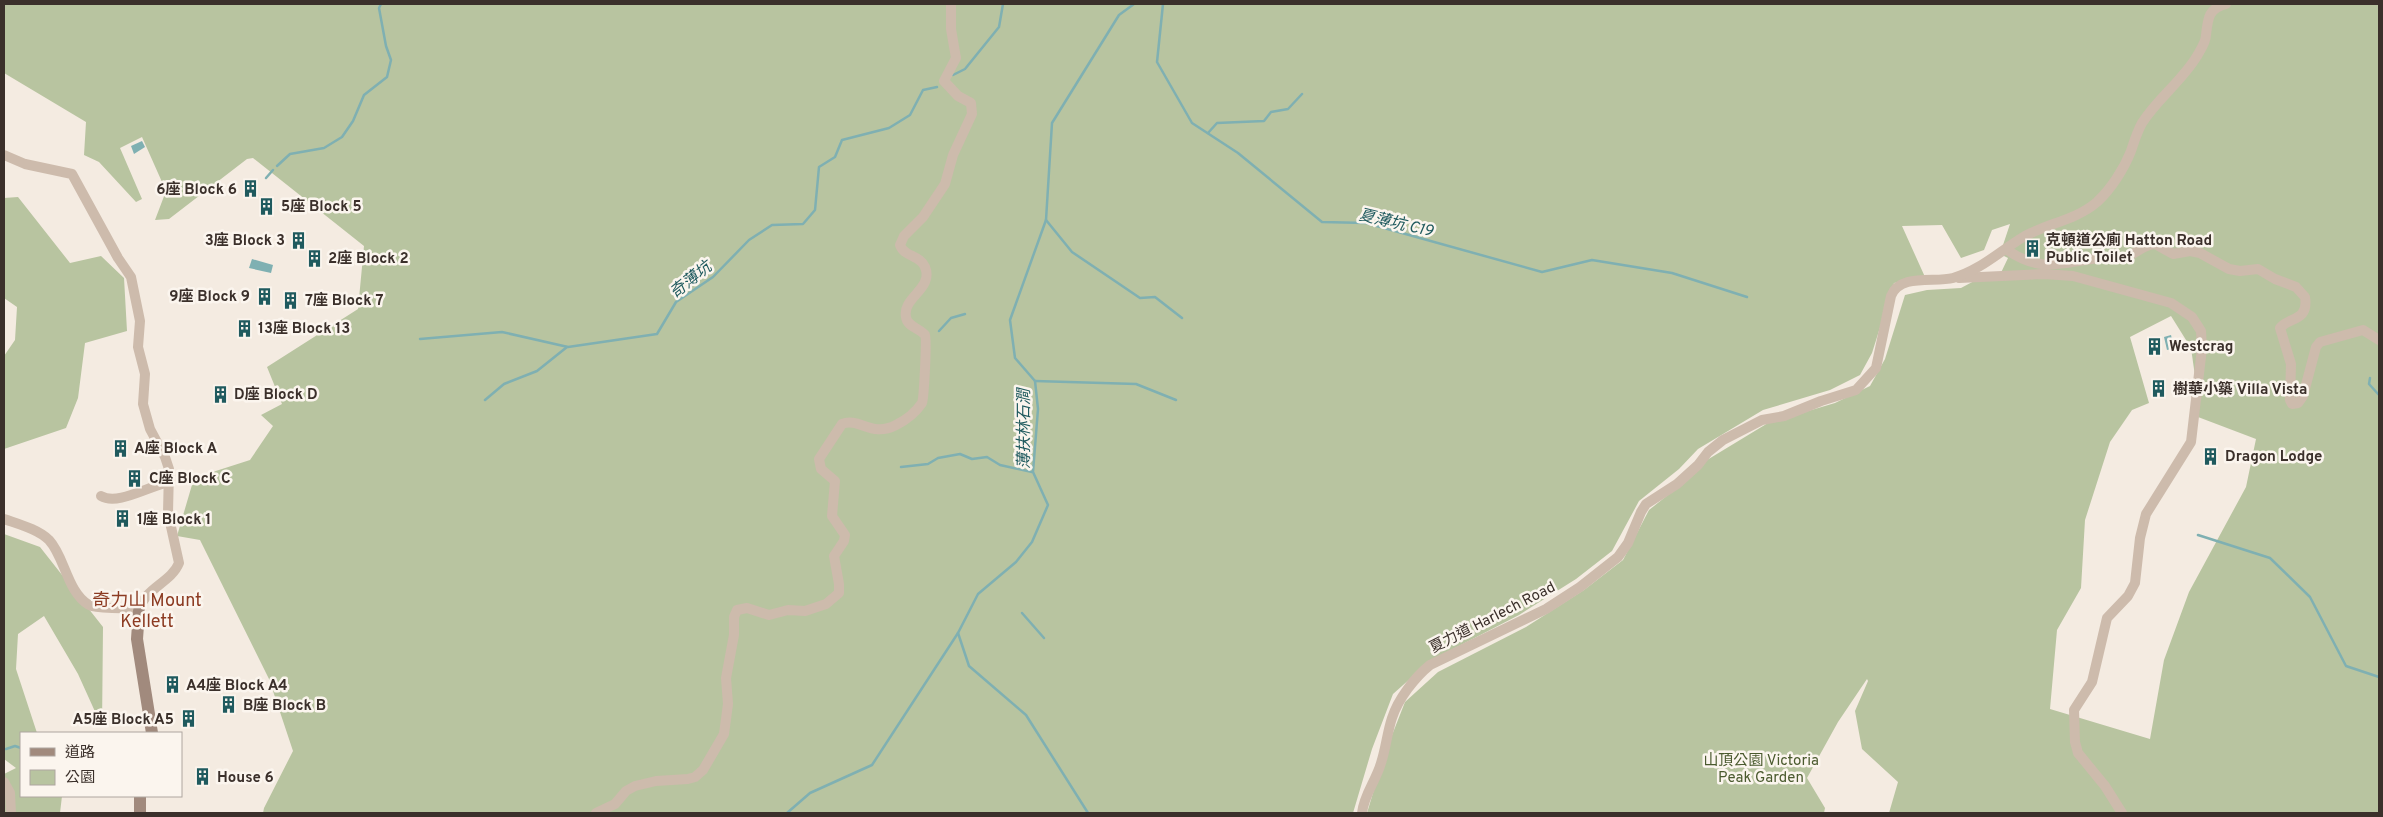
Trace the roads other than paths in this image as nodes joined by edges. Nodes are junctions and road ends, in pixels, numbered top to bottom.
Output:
1 (952, 4) edge
2 (2226, 4) edge
3 (4, 155) edge
4 (2007, 250) junction
5 (1954, 278) junction
6 (2379, 340) edge
7 (170, 482) junction
8 (101, 496) dead end
9 (4, 519) edge
10 (138, 611) junction
11 (152, 732) edge
12 (4, 782) edge
13 (140, 797) edge
14 (11, 813) edge
15 (140, 813) edge
16 (596, 813) edge
17 (1362, 813) edge
18 (2122, 813) edge

1 - 16 street
2 - 4 street, 夏力道 Harlech Road
3 - 7 street
4 - 5 street, 夏力道 Harlech Road
4 - 6 street
5 - 17 street, 夏力道 Harlech Road
5 - 18 street
7 - 8 street
7 - 10 street
9 - 10 street
10 - 11 street
12 - 14 street
13 - 15 street

